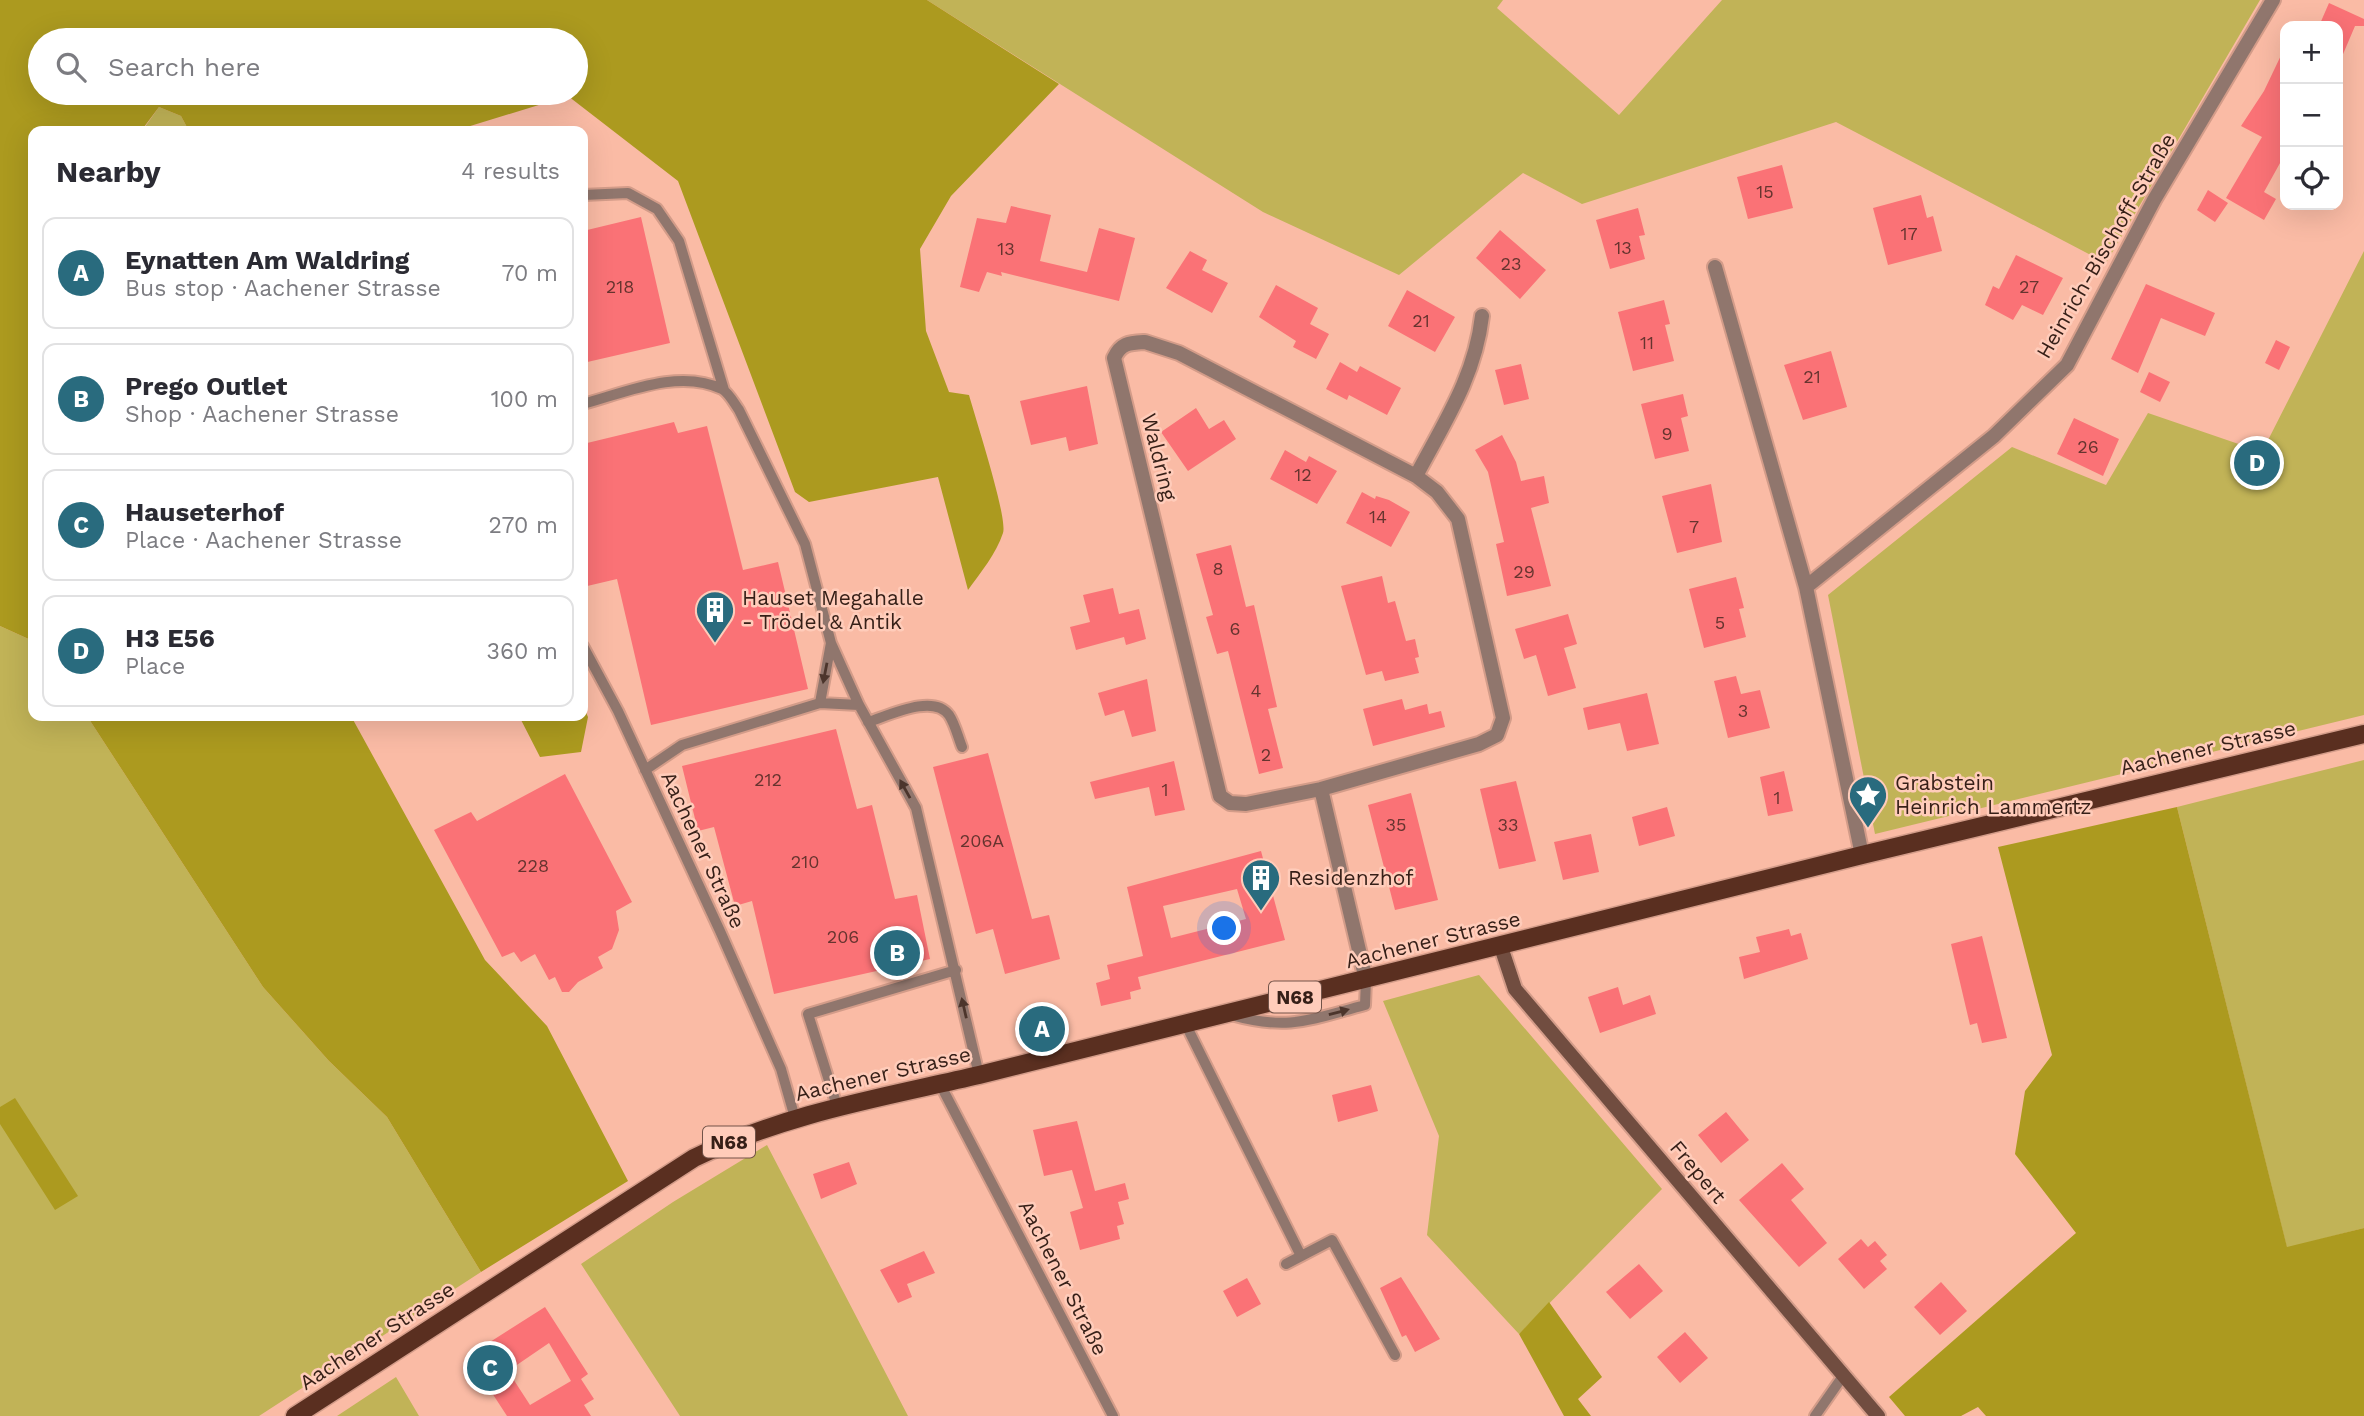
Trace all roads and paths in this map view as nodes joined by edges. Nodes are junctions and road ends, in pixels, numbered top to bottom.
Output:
1 (2273, 0) edge
2 (588, 195) edge
3 (1715, 267) dead end
4 (1482, 316) dead end
5 (724, 390) junction
6 (588, 403) edge
7 (1416, 476) junction
8 (1806, 587) junction
9 (831, 643) junction
10 (588, 655) edge
11 (820, 703) junction
12 (859, 705) junction
13 (868, 722) junction
14 (2364, 734) edge
15 (962, 747) dead end
16 (645, 769) junction
17 (1321, 789) junction
18 (1862, 855) junction
19 (1501, 947) junction
20 (956, 970) junction
21 (1366, 980) junction
22 (1225, 1013) junction
23 (1185, 1023) junction
24 (979, 1075) junction
25 (940, 1084) junction
26 (837, 1106) junction
27 (795, 1118) junction
28 (1301, 1256) junction
29 (1286, 1264) dead end
30 (1395, 1355) dead end
31 (1843, 1376) junction
32 (295, 1416) edge
33 (1113, 1416) edge
34 (1815, 1416) edge
35 (1878, 1416) edge

1 - 8 street, Heinrich-Bischoff-Straße
2 - 5 lane
3 - 8 street
4 - 7 street
5 - 6 lane
5 - 9 lane
7 - 17 street, Waldring
7 - 17 street, Waldring
8 - 18 street
9 -> 11 lane
9 - 12 lane
10 - 16 lane
11 - 12 lane, Aachener Straße
11 - 16 lane, Aachener Straße
12 - 13 lane
13 - 15 lane
20 -> 13 lane
14 - 18 main road, Aachener Strasse / N68
16 - 27 lane, Aachener Straße
17 - 21 street
18 - 19 main road, Aachener Strasse / N68
19 - 21 main road, Aachener Strasse / N68
19 - 31 street, Frepert
24 -> 20 lane
20 - 26 lane
21 - 22 main road, Aachener Strasse / N68
22 -> 21 lane
22 - 23 main road, Aachener Strasse / N68
23 - 24 main road, Aachener Strasse / N68
23 - 28 lane
24 - 25 main road, Aachener Strasse / N68
25 - 26 main road, Aachener Strasse / N68
25 - 33 lane, Aachener Straße
26 - 27 main road, Aachener Strasse / N68
27 - 32 main road, Aachener Strasse / N68
28 - 29 lane
28 - 30 lane
31 - 34 lane
31 - 35 street, Frepert

